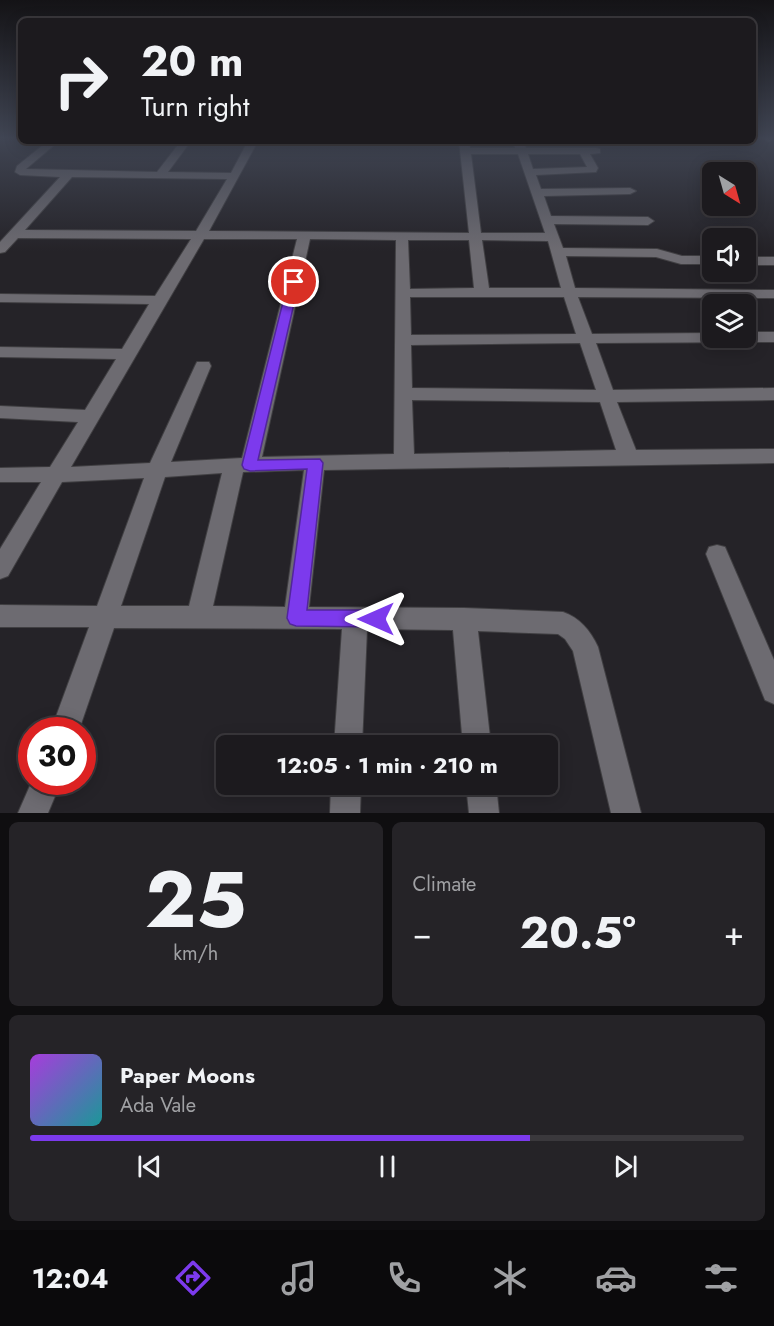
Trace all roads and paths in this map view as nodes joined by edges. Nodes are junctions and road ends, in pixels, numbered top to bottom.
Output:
1 (68, 175) edge
2 (155, 175) edge
3 (160, 175) joint
4 (468, 175) edge
5 (531, 175) edge
6 (234, 176) joint
7 (630, 191) dead end
8 (538, 193) junction
9 (546, 220) junction
10 (648, 220) dead end
11 (15, 234) junction
12 (199, 237) junction
13 (304, 237) junction
14 (402, 237) junction
15 (474, 237) junction
16 (551, 237) junction
17 (0, 249) edge
18 (558, 252) junction
19 (702, 260) edge
20 (756, 261) edge
21 (774, 261) edge
22 (569, 291) junction
23 (482, 292) junction
24 (403, 293) junction
25 (774, 294) edge
26 (0, 298) edge
27 (159, 300) junction
28 (774, 337) edge
29 (586, 339) junction
30 (405, 340) junction
31 (0, 351) edge
32 (128, 354) junction
33 (203, 366) dead end
34 (405, 394) junction
35 (774, 394) edge
36 (606, 396) junction
37 (0, 412) edge
38 (90, 416) junction
39 (628, 456) junction
40 (774, 456) edge
41 (404, 461) junction
42 (315, 463) junction
43 (242, 466) junction
44 (158, 468) junction
45 (0, 475) edge
46 (57, 476) junction
47 (717, 554) dead end
48 (0, 569) edge
49 (0, 616) edge
50 (106, 616) junction
51 (199, 617) junction
52 (296, 618) junction
53 (355, 619) junction
54 (464, 619) junction
55 (774, 691) edge
56 (70, 717) edge
57 (349, 735) edge
58 (476, 735) edge
59 (41, 795) edge
60 (346, 795) edge
61 (483, 795) edge
62 (33, 813) edge
63 (345, 813) edge
64 (484, 813) edge
65 (626, 813) edge

1 - 11 street
2 - 3 street
3 - 6 street
4 - 15 street
5 - 8 street
6 - 12 street
7 - 8 street
8 - 9 street
9 - 10 street
9 - 16 street
11 - 12 street
11 - 17 street
12 - 13 street
12 - 27 street
13 - 14 street
13 - 43 street
14 - 15 street
14 - 24 street
15 - 16 street
15 - 23 street
16 - 18 street
18 - 19 street
18 - 22 street
20 - 21 street
22 - 23 street
22 - 25 street
22 - 29 street
23 - 24 street
24 - 30 street
26 - 27 street
27 - 32 street
28 - 29 street
29 - 30 street
29 - 36 street
30 - 34 street
31 - 32 street
32 - 38 street
33 - 44 street
34 - 36 street
34 - 41 street
35 - 36 street
36 - 39 street
37 - 38 street
38 - 46 street
39 - 40 street
39 - 41 street
41 - 42 street
42 - 43 street
42 - 52 street
43 - 44 street
43 - 51 street
44 - 46 street
44 - 50 street
45 - 46 street
46 - 48 street
47 - 55 street
49 - 50 street
50 - 51 street
50 - 56 street
51 - 52 street
52 - 53 street
53 - 54 street
53 - 57 street
54 - 58 street
54 - 65 street
59 - 62 street
60 - 63 street
61 - 64 street

